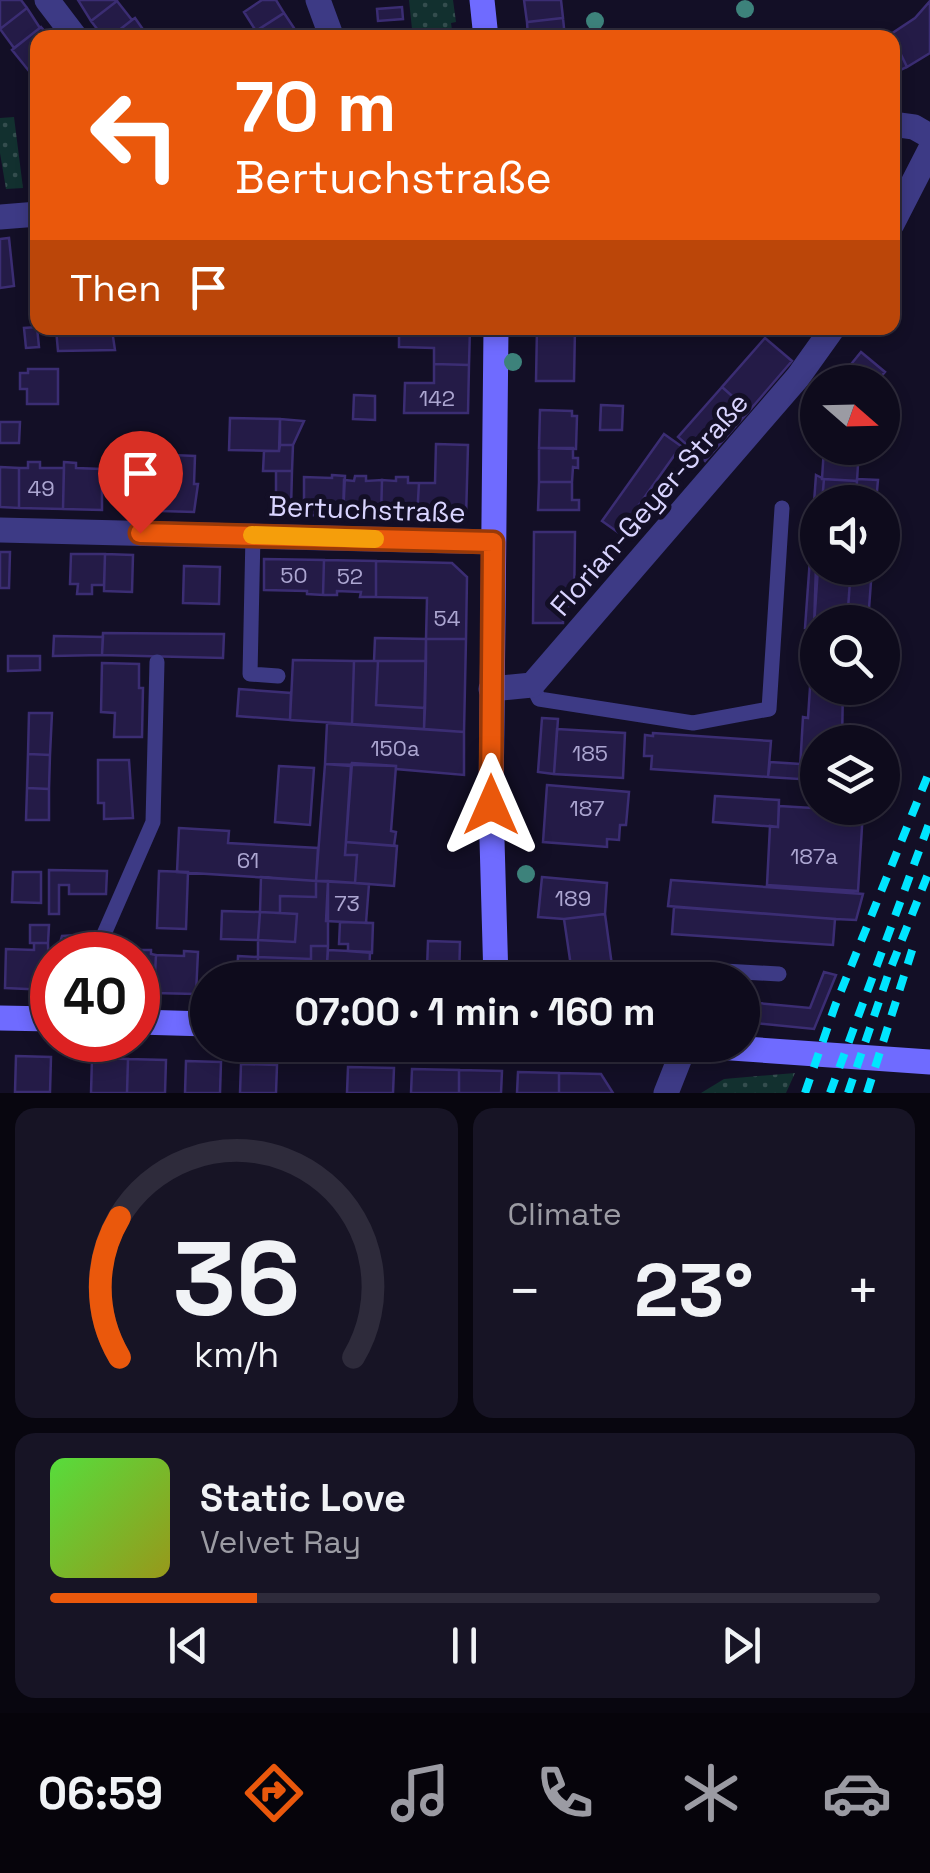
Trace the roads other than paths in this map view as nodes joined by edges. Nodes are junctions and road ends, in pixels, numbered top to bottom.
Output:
1 (47, 0) edge
2 (318, 0) edge
3 (482, 0) edge
4 (70, 30) edge
5 (329, 30) edge
6 (485, 30) edge
7 (900, 125) edge
8 (930, 136) edge
9 (930, 150) edge
10 (900, 208) edge
11 (30, 215) edge
12 (0, 218) edge
13 (496, 335) edge
14 (827, 335) edge
15 (782, 508) dead end
16 (0, 530) edge
17 (253, 536) junction
18 (493, 542) junction
19 (157, 662) dead end
20 (278, 676) dead end
21 (532, 685) junction
22 (492, 690) junction
23 (105, 932) edge
24 (495, 962) edge
25 (760, 973) edge
26 (779, 974) dead end
27 (0, 1018) edge
28 (30, 1019) edge
29 (160, 1023) edge
30 (190, 1023) edge
31 (760, 1049) edge
32 (679, 1062) edge
33 (930, 1062) edge
34 (666, 1093) edge

1 - 4 street
2 - 5 street
3 - 6 street
7 - 8 street
9 - 10 street
11 - 12 street
13 - 18 street
14 - 21 street, Florian-Geyer-Straße
15 - 21 lane
16 - 17 street, Bertuchstraße
17 - 18 street, Bertuchstraße
17 - 20 lane
18 - 22 street
19 - 23 lane
21 - 22 street
22 - 24 street
25 - 26 lane
27 - 28 street
29 - 30 street
31 - 33 street
32 - 34 street

